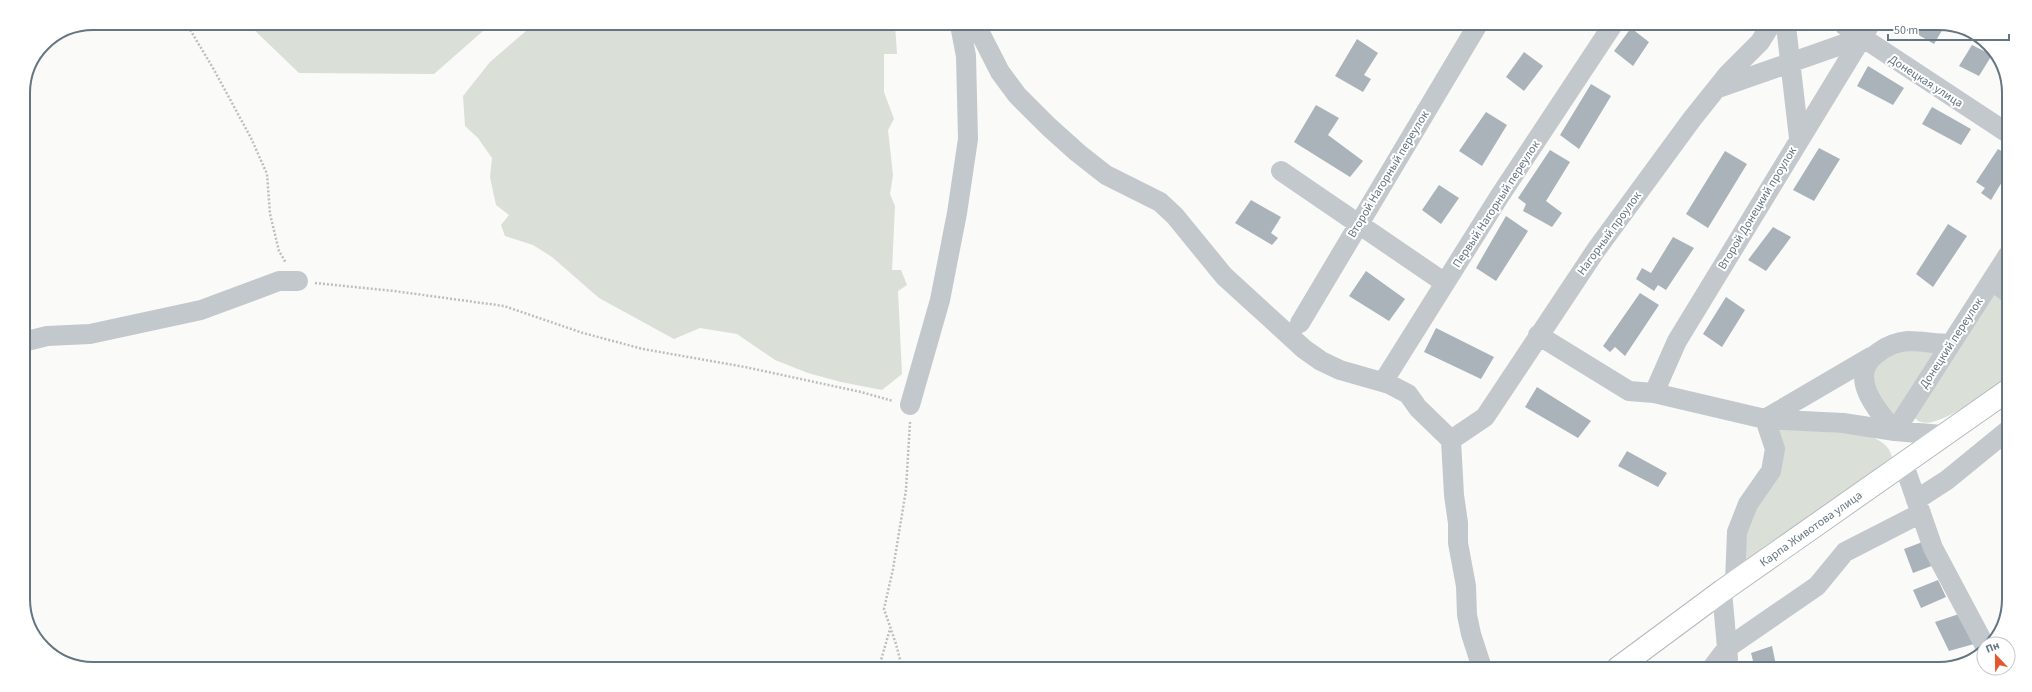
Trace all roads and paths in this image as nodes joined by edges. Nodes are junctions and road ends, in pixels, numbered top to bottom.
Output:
1 (190, 30) edge
2 (961, 30) edge
3 (979, 30) edge
4 (1475, 30) edge
5 (1609, 30) edge
6 (1768, 30) edge
7 (1786, 30) edge
8 (1865, 32) edge
9 (1790, 62) junction
10 (1757, 74) junction
11 (1716, 88) junction
12 (1794, 95) junction
13 (2002, 130) edge
14 (1799, 138) junction
15 (1281, 171) dead end
16 (1358, 224) junction
17 (298, 281) junction
18 (1445, 283) junction
19 (2000, 286) edge
20 (1300, 322) dead end
21 (1538, 335) junction
22 (30, 340) edge
23 (1950, 344) junction
24 (1871, 357) junction
25 (1383, 382) junction
26 (1654, 393) junction
27 (2002, 394) edge
28 (910, 405) junction
29 (1765, 419) junction
30 (1895, 431) junction
31 (1942, 435) junction
32 (2002, 435) edge
33 (1451, 440) junction
34 (1904, 465) junction
35 (1919, 506) junction
36 (1729, 587) junction
37 (891, 628) junction
38 (1980, 636) edge
39 (1727, 648) junction
40 (881, 662) edge
41 (901, 662) edge
42 (1480, 662) edge
43 (1626, 662) edge
44 (1716, 662) edge
45 (1728, 662) edge

1 - 17 path
2 - 28 street
3 - 25 street
4 - 16 street, Второй Нагорный переулок
5 - 18 street, Первый Нагорный переулок
6 - 11 street, Нагорный проулок
7 - 9 street
8 - 9 street
8 - 13 street, Донецкая улица
8 - 14 street, Второй Донецкий проулок
9 - 10 street
9 - 12 street
10 - 11 street
10 - 12 street
11 - 21 street, Нагорный проулок
12 - 14 street
14 - 26 street, Второй Донецкий проулок
15 - 16 street
16 - 18 street
16 - 20 street, Второй Нагорный переулок
17 - 22 street
17 - 28 path
18 - 25 street, Первый Нагорный переулок
19 - 23 street, Донецкий переулок
21 - 26 street
21 - 33 street, Нагорный проулок
23 - 24 street
23 - 30 street, Донецкий переулок
24 - 29 street
24 - 30 street
25 - 33 street
26 - 29 street
27 - 31 main road, Карпа Животова улица
28 - 37 path
29 - 30 street
29 - 36 street
30 - 31 street
31 - 34 main road, Карпа Животова улица
32 - 35 street
33 - 42 street
34 - 35 street
34 - 36 main road, Карпа Животова улица
35 - 38 street
35 - 39 street
36 - 39 street
36 - 43 main road, Карпа Животова улица
37 - 40 path
37 - 41 path
39 - 44 street
39 - 45 street

